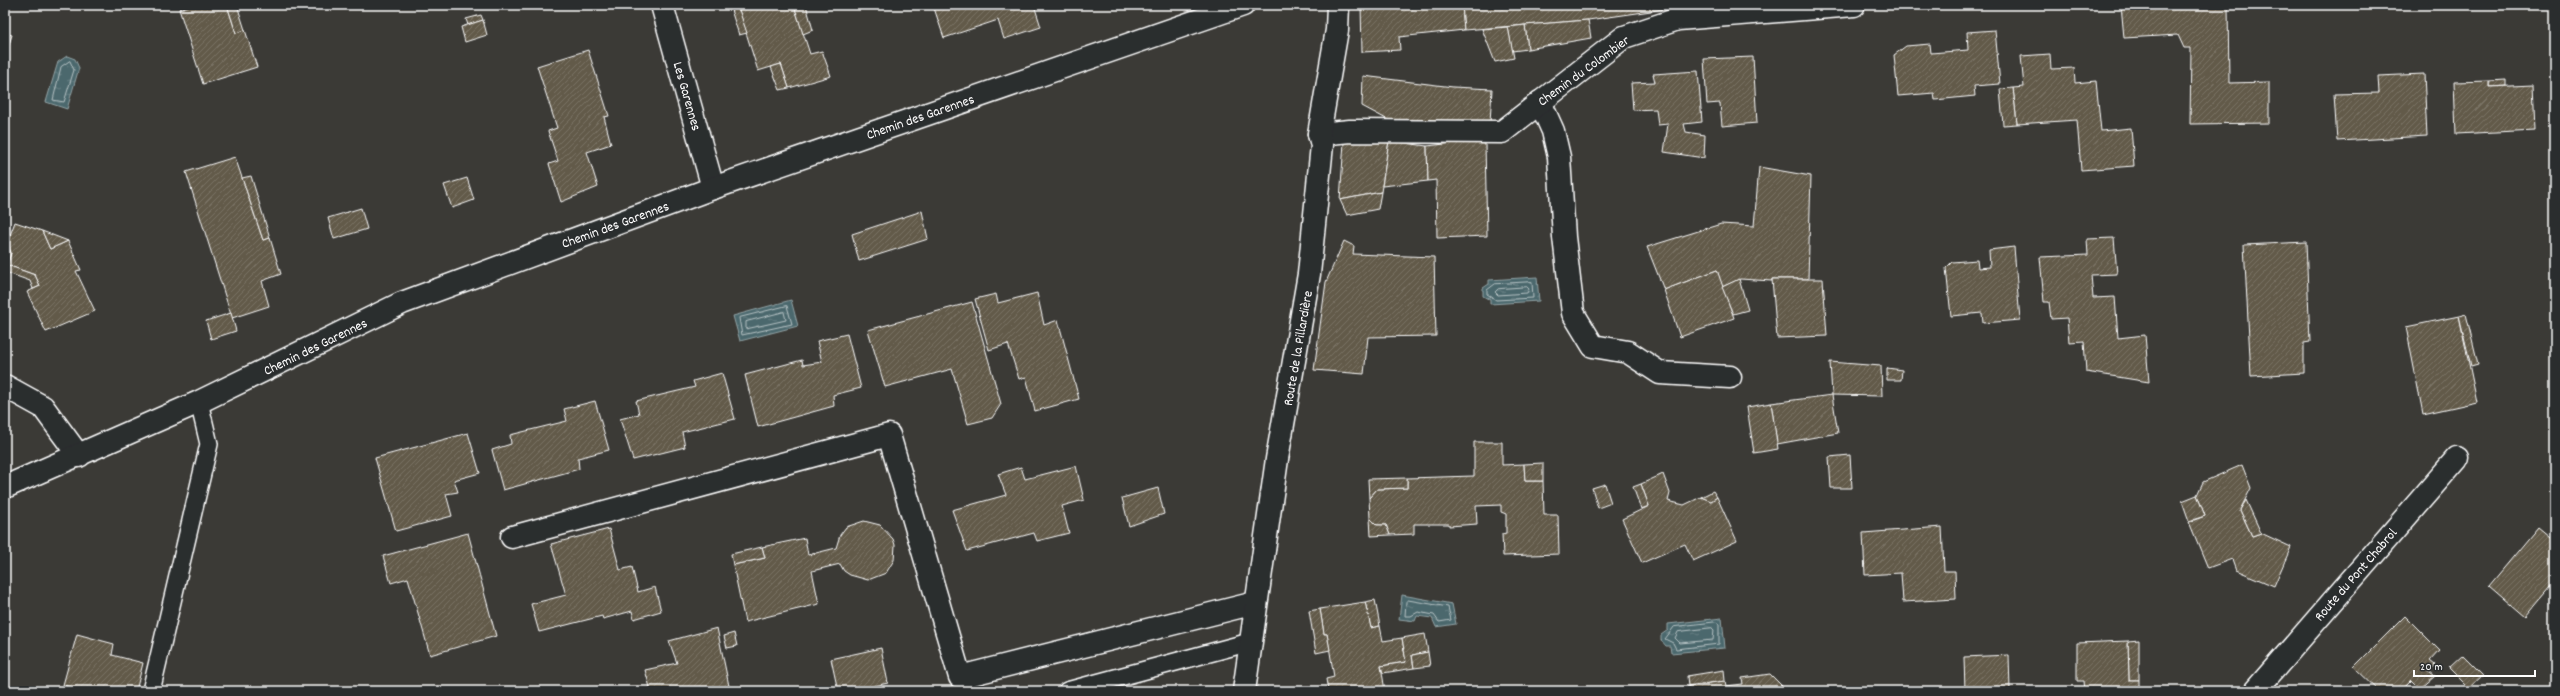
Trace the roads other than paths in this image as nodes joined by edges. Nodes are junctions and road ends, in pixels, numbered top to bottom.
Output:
1 (662, 5) edge
2 (1243, 5) edge
3 (1338, 5) edge
4 (1854, 5) edge
5 (1540, 102) junction
6 (1319, 134) junction
7 (713, 188) junction
8 (1730, 377) dead end
9 (5, 386) edge
10 (199, 402) junction
11 (79, 456) junction
12 (2457, 458) dead end
13 (5, 487) edge
14 (512, 537) dead end
15 (1255, 604) junction
16 (1250, 642) junction
17 (151, 691) edge
18 (1067, 691) edge
19 (1244, 691) edge
20 (2255, 691) edge

1 - 7 street, Les Garennes
2 - 7 street, Chemin des Garennes
3 - 6 street, Route de la Pillardière
4 - 5 street, Chemin du Colombier
5 - 6 street, Chemin du Colombier
5 - 8 street
6 - 15 street, Route de la Pillardière
7 - 10 street, Chemin des Garennes
9 - 11 street
10 - 11 street, Chemin des Garennes
10 - 17 lane
11 - 13 street, Chemin des Garennes
12 - 20 street, Route du Pont Chabrol
14 - 15 street
15 - 16 street, Route de la Pillardière
16 - 18 lane
16 - 19 street, Route de la Pillardière

